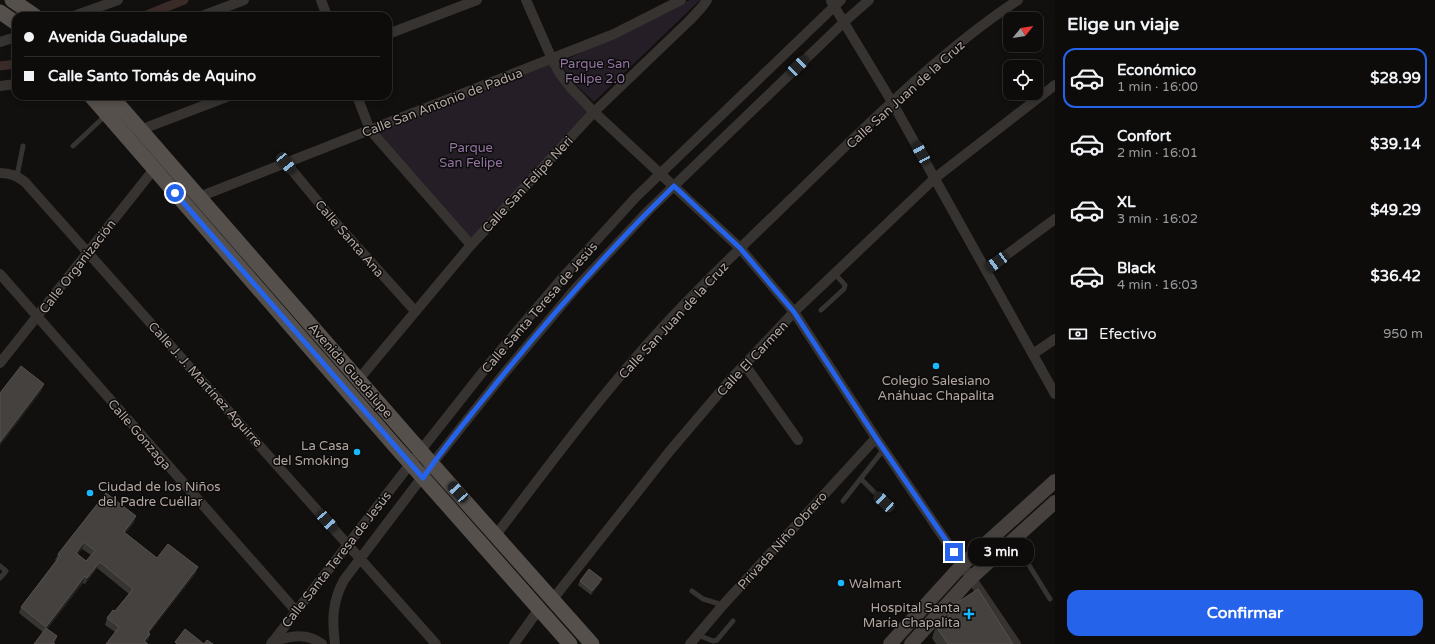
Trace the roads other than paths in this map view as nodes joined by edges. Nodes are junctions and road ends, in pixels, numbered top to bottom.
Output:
1 (12, 0) edge
2 (118, 0) edge
3 (244, 0) edge
4 (321, 0) edge
5 (477, 0) edge
6 (526, 0) edge
7 (681, 0) edge
8 (707, 0) edge
9 (869, 0) edge
10 (1018, 0) edge
11 (835, 2) edge
12 (0, 12) edge
13 (29, 12) edge
14 (85, 12) edge
15 (212, 12) edge
16 (326, 12) edge
17 (12, 20) edge
18 (844, 22) junction
19 (392, 32) edge
20 (12, 38) edge
21 (0, 42) edge
22 (552, 59) junction
23 (12, 84) edge
24 (0, 86) edge
25 (1054, 86) edge
26 (95, 100) edge
27 (114, 100) edge
28 (219, 100) edge
29 (359, 100) edge
30 (892, 102) junction
31 (594, 112) junction
32 (107, 114) junction
33 (140, 130) junction
34 (370, 130) junction
35 (23, 146) dead end
36 (73, 146) dead end
37 (286, 163) junction
38 (154, 169) junction
39 (0, 173) edge
40 (660, 173) junction
41 (17, 176) junction
42 (935, 178) junction
43 (674, 186) junction
44 (199, 197) junction
45 (1055, 219) edge
46 (471, 245) junction
47 (740, 248) junction
48 (88, 252) junction
49 (986, 270) junction
50 (0, 274) edge
51 (835, 274) junction
52 (821, 310) dead end
53 (415, 311) junction
54 (794, 312) junction
55 (37, 316) junction
56 (1055, 339) edge
57 (1033, 354) junction
58 (0, 363) edge
59 (745, 365) junction
60 (359, 379) junction
61 (1055, 394) edge
62 (876, 438) junction
63 (798, 440) dead end
64 (884, 449) junction
65 (421, 450) junction
66 (410, 463) junction
67 (432, 464) junction
68 (423, 478) junction
69 (861, 479) junction
70 (1055, 481) edge
71 (843, 502) dead end
72 (884, 502) dead end
73 (1055, 502) edge
74 (496, 535) junction
75 (1014, 540) junction
76 (348, 544) junction
77 (360, 559) junction
78 (962, 565) junction
79 (0, 566) edge
80 (0, 578) edge
81 (971, 578) junction
82 (692, 591) dead end
83 (553, 599) junction
84 (1050, 599) dead end
85 (723, 605) junction
86 (539, 609) junction
87 (296, 611) junction
88 (733, 621) dead end
89 (905, 627) junction
90 (698, 635) junction
91 (271, 643) edge
92 (914, 643) edge
93 (322, 644) edge
94 (335, 644) edge
95 (436, 644) edge
96 (514, 644) edge
97 (570, 644) edge
98 (592, 644) edge
99 (690, 644) edge
100 (890, 644) edge
101 (1016, 644) edge

1 - 13 main road
2 - 14 street
3 - 15 street
4 - 16 street
5 - 19 street
6 - 22 street
7 - 22 street, Calle San Antonio de Padua
8 - 31 street, Calle San Felipe Neri
9 - 18 street, Calle Santa Teresa de Jesús
10 - 30 street, Calle San Juan de la Cruz
11 - 18 street
11 - 40 street, Calle Santa Teresa de Jesús
12 - 17 main road
18 - 30 street
18 - 43 street, Calle Santa Teresa de Jesús
20 - 21 street
22 - 31 street
22 - 34 street, Calle San Antonio de Padua
23 - 24 street
25 - 42 street, Calle El Carmen
26 - 32 main road, Avenida Guadalupe
27 - 33 main road, Avenida Guadalupe
28 - 33 street
29 - 34 street
30 - 42 street
30 - 47 street, Calle San Juan de la Cruz
31 - 40 street
31 - 46 street, Calle San Felipe Neri
32 - 36 lane
32 - 38 main road, Avenida Guadalupe
33 - 44 main road, Avenida Guadalupe
34 - 37 street, Calle San Antonio de Padua
34 - 46 street
35 - 41 lane
37 - 44 street, Calle San Antonio de Padua
37 - 53 street, Calle Santa Ana
38 - 48 street, Calle Organización
38 - 66 main road, Avenida Guadalupe
39 - 41 street
40 - 43 street
40 - 65 street, Calle Santa Teresa de Jesús
41 - 48 street, Calle J. J. Martínez Aguirre
42 - 49 street
42 - 51 street, Calle El Carmen
43 - 47 street
43 - 67 street, Calle Santa Teresa de Jesús
44 - 60 main road, Avenida Guadalupe
45 - 49 street
46 - 53 street, Calle San Felipe Neri
47 - 54 street
47 - 74 street, Calle San Juan de la Cruz
48 - 55 street, Calle Organización
48 - 76 street, Calle J. J. Martínez Aguirre
49 - 57 street
50 - 55 street, Calle Gonzaga
51 - 52 lane
51 - 54 street, Calle El Carmen
53 - 60 street, Calle San Felipe Neri
54 - 59 street, Calle El Carmen
54 - 62 street
55 - 58 street, Calle Organización
55 - 87 street, Calle Gonzaga
56 - 57 street
57 - 61 street
59 - 63 street
59 - 83 street, Calle El Carmen
60 - 65 main road, Avenida Guadalupe
62 - 64 street
62 - 85 street, Privada Niño Obrero
64 - 69 lane
64 - 78 street
65 - 66 street, Calle Santa Teresa de Jesús
65 - 67 main road, Avenida Guadalupe
66 - 68 main road, Avenida Guadalupe
66 - 76 street, Calle Santa Teresa de Jesús
67 - 68 street, Calle Santa Teresa de Jesús
67 - 74 main road, Avenida Guadalupe
68 - 77 street, Calle Santa Teresa de Jesús
68 - 86 main road, Avenida Guadalupe
69 - 71 lane
69 - 72 lane
70 - 78 main road
73 - 75 main road
74 - 83 main road, Avenida Guadalupe
75 - 81 main road
75 - 84 lane
76 - 77 street, Calle J. J. Martínez Aguirre
76 - 87 street, Calle Santa Teresa de Jesús
77 - 94 street, Calle Santa Teresa de Jesús
77 - 95 street, Calle J. J. Martínez Aguirre
78 - 81 street
78 - 89 main road
79 - 80 lane
81 - 92 main road
81 - 101 street
82 - 85 lane
83 - 98 main road, Avenida Guadalupe
85 - 90 street, Privada Niño Obrero
86 - 96 street
86 - 97 main road, Avenida Guadalupe
87 - 91 street, Calle Santa Teresa de Jesús
88 - 90 lane
89 - 92 street
89 - 100 main road
90 - 99 street, Privada Niño Obrero
91 - 93 street

